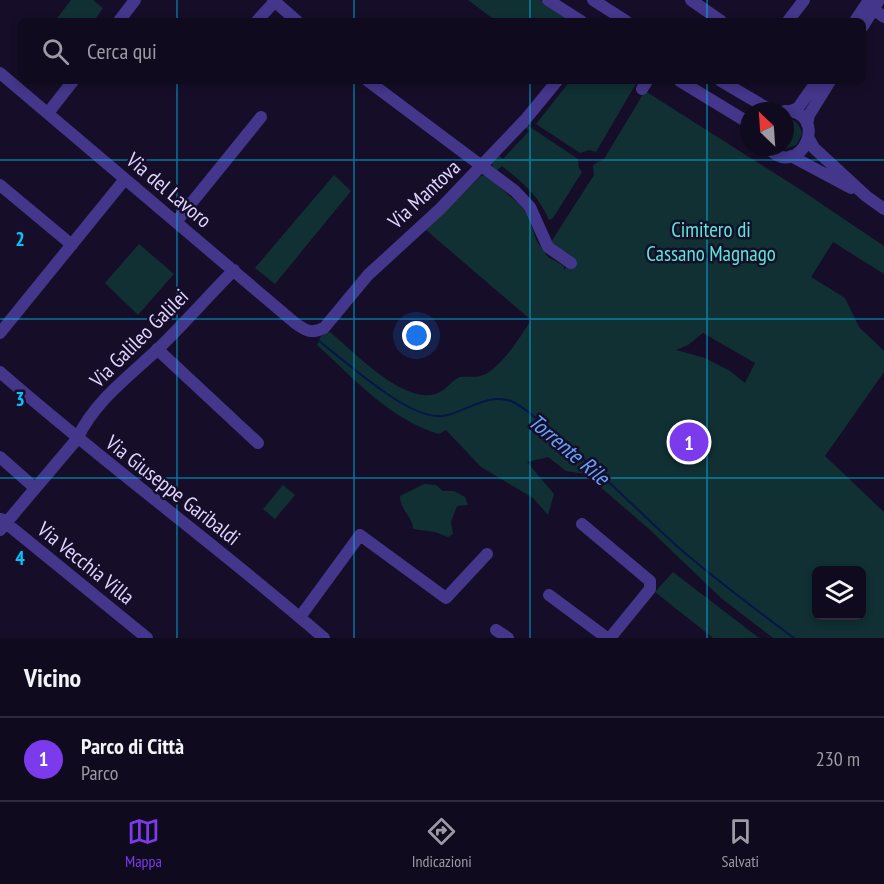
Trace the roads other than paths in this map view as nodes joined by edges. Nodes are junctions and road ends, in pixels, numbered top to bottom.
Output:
1 (135, 0) edge
2 (275, 0) edge
3 (548, 0) edge
4 (593, 0) edge
5 (691, 0) edge
6 (799, 2) edge
7 (874, 3) edge
8 (884, 17) edge
9 (121, 18) edge
10 (260, 18) edge
11 (294, 18) edge
12 (576, 18) edge
13 (621, 18) edge
14 (717, 18) edge
15 (790, 18) edge
16 (858, 18) edge
17 (866, 20) edge
18 (0, 73) edge
19 (71, 84) edge
20 (372, 84) edge
21 (555, 84) edge
22 (685, 84) edge
23 (815, 84) edge
24 (828, 84) edge
25 (739, 86) edge
26 (760, 102) edge
27 (794, 109) edge
28 (48, 113) junction
29 (794, 114) edge
30 (261, 117) dead end
31 (740, 118) edge
32 (807, 124) junction
33 (809, 139) junction
34 (794, 155) edge
35 (791, 156) edge
36 (482, 167) junction
37 (125, 179) junction
38 (0, 185) edge
39 (866, 196) junction
40 (882, 203) edge
41 (176, 222) junction
42 (72, 245) junction
43 (571, 264) dead end
44 (234, 270) junction
45 (315, 332) joint
46 (0, 333) edge
47 (158, 349) junction
48 (0, 372) edge
49 (77, 439) junction
50 (258, 443) dead end
51 (0, 457) edge
52 (35, 488) junction
53 (2, 524) edge
54 (582, 524) dead end
55 (487, 554) dead end
56 (549, 595) dead end
57 (300, 617) junction
58 (496, 630) dead end
59 (147, 638) edge
60 (324, 638) edge
61 (508, 638) edge
62 (608, 638) edge

1 - 9 street
2 - 10 street
2 - 11 street
3 - 12 street
4 - 13 street
5 - 14 street
6 - 15 street
7 - 8 street
7 - 16 street
7 - 17 street
18 - 28 street, Via del Lavoro
19 - 28 street
20 - 36 street
21 - 36 street, Via Mantova
22 - 31 street
23 - 27 street
24 - 32 street
25 - 26 street
28 - 37 street, Via del Lavoro
29 - 32 street
30 - 41 street
32 - 33 street
33 - 34 street
33 - 39 street
35 - 39 street
36 - 43 street
36 - 45 street, Via Mantova
37 - 41 street, Via del Lavoro
37 - 42 street
38 - 42 street
39 - 40 street
41 - 44 street, Via del Lavoro
42 - 46 street
44 - 45 street, Via del Lavoro
44 - 47 street, Via Galileo Galilei
47 - 49 street, Via Galileo Galilei
47 - 50 street
48 - 49 street, Via Giuseppe Garibaldi
49 - 52 street, Via Galileo Galilei
49 - 57 street, Via Giuseppe Garibaldi
51 - 52 street
52 - 53 street, Via Galileo Galilei
53 - 59 street, Via Vecchia Villa
54 - 62 street
55 - 57 street
56 - 62 street
57 - 60 street, Via Giuseppe Garibaldi
58 - 61 street

